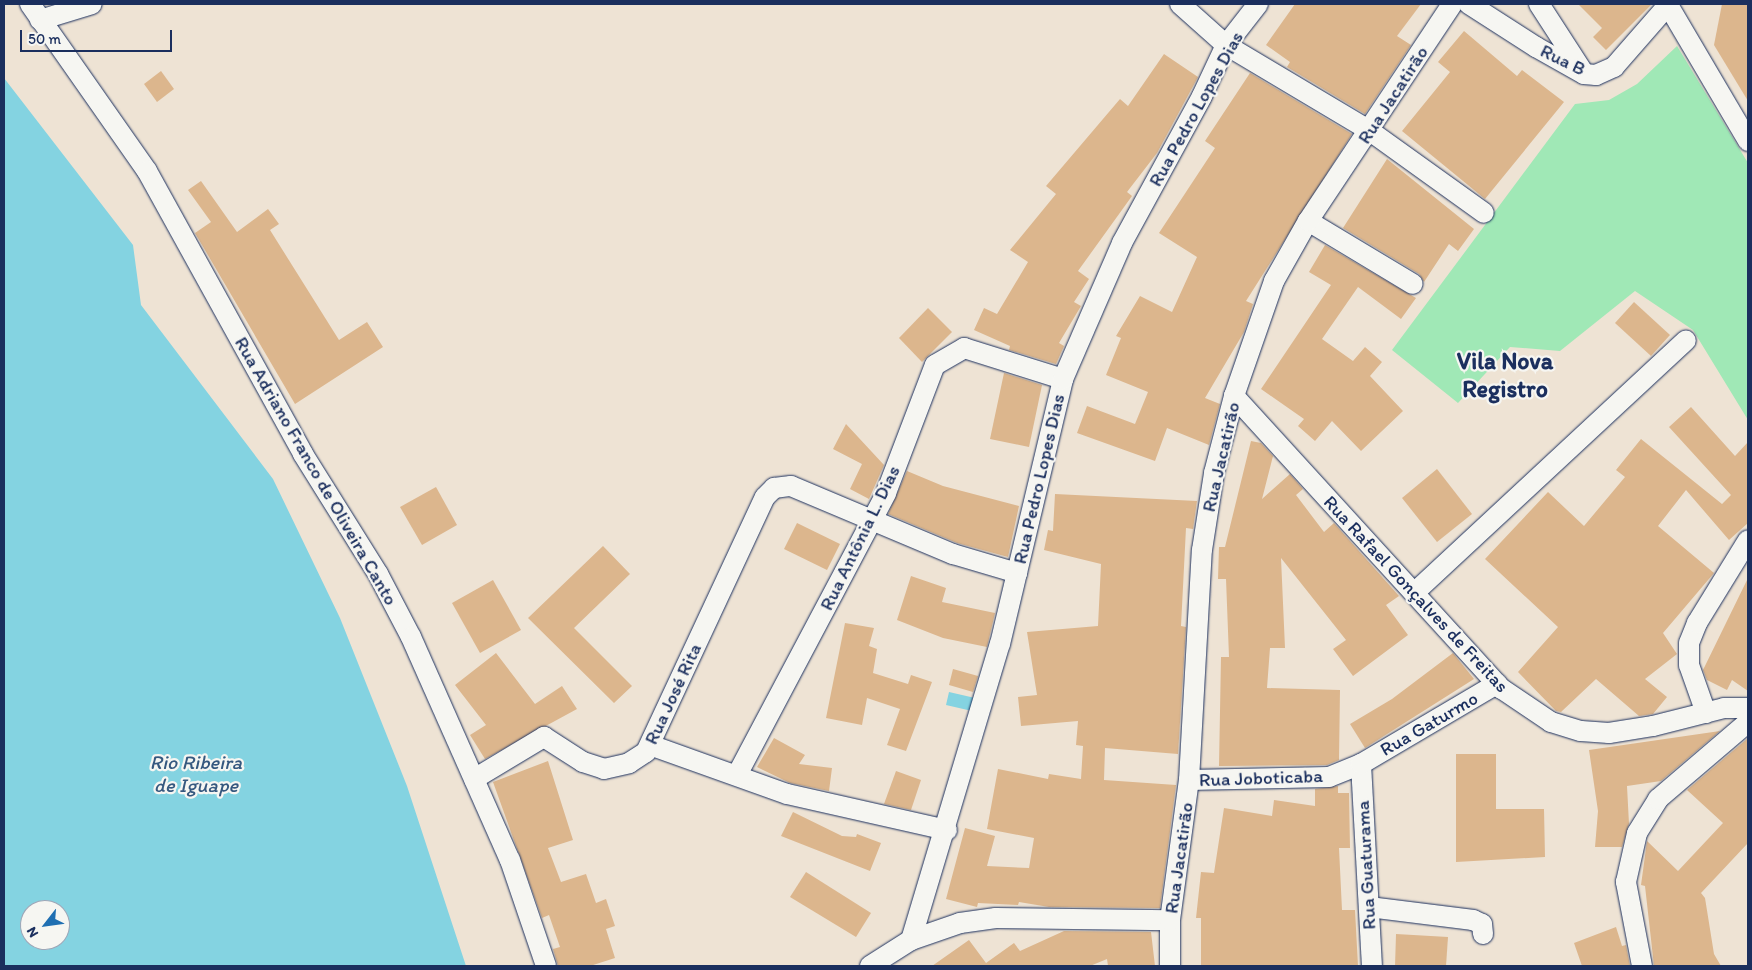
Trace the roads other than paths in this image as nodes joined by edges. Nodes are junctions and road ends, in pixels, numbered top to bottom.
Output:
1 (92, 4) edge
2 (1180, 4) edge
3 (1258, 4) edge
4 (1452, 4) edge
5 (1469, 4) edge
6 (1539, 4) edge
7 (1669, 4) edge
8 (35, 12) edge
9 (1226, 45) junction
10 (1584, 74) junction
11 (1370, 131) junction
12 (1748, 141) edge
13 (1484, 213) dead end
14 (1308, 221) junction
15 (1414, 284) dead end
16 (1686, 340) dead end
17 (1063, 379) junction
18 (1234, 396) junction
19 (871, 521) junction
20 (1748, 540) edge
21 (1017, 573) junction
22 (1414, 593) junction
23 (1497, 684) junction
24 (1748, 708) edge
25 (1706, 713) junction
26 (1748, 722) edge
27 (650, 745) junction
28 (1361, 764) junction
29 (737, 775) junction
30 (474, 779) junction
31 (1189, 780) junction
32 (947, 830) junction
33 (1369, 907) junction
34 (1170, 920) junction
35 (1483, 934) dead end
36 (911, 940) junction
37 (546, 966) edge
38 (870, 966) edge
39 (1170, 966) edge
40 (1372, 966) edge
41 (1642, 966) edge

1 - 8 street
2 - 9 street
3 - 9 street, Rua Pedro Lopes Dias
4 - 11 street, Rua Jacatirão
5 - 10 street, Rua B
6 - 10 street
7 - 10 street, Rua B
7 - 12 street
8 - 30 street, Rua Adriano Franco de Oliveira Canto
9 - 11 street
9 - 17 street, Rua Pedro Lopes Dias
11 - 13 street
11 - 14 street, Rua Jacatirão
14 - 15 street
14 - 18 street, Rua Jacatirão
16 - 22 street
17 - 19 street, Rua Antônia L. Dias
17 - 21 street, Rua Pedro Lopes Dias
18 - 22 street, Rua Rafael Gonçalves de Freitas
18 - 31 street, Rua Jacatirão
19 - 21 street
19 - 27 street, Rua José Rita
19 - 29 street, Rua Antônia L. Dias
20 - 25 street
21 - 32 street, Rua Pedro Lopes Dias
22 - 23 street, Rua Rafael Gonçalves de Freitas
23 - 25 street, Rua Rafael Gonçalves de Freitas
23 - 28 street, Rua Gaturmo
24 - 25 street, Rua Rafael Gonçalves de Freitas
26 - 41 street
27 - 29 street
27 - 30 street, Rua José Rita
28 - 31 street, Rua Joboticaba
28 - 33 street, Rua Guaturama
29 - 32 street
30 - 37 street, Rua Adriano Franco de Oliveira Canto
31 - 34 street, Rua Jacatirão
32 - 36 street, Rua Pedro Lopes Dias
33 - 35 street
33 - 40 street, Rua Guaturama
34 - 36 street
34 - 39 street, Rua Jacatirão
36 - 38 street

